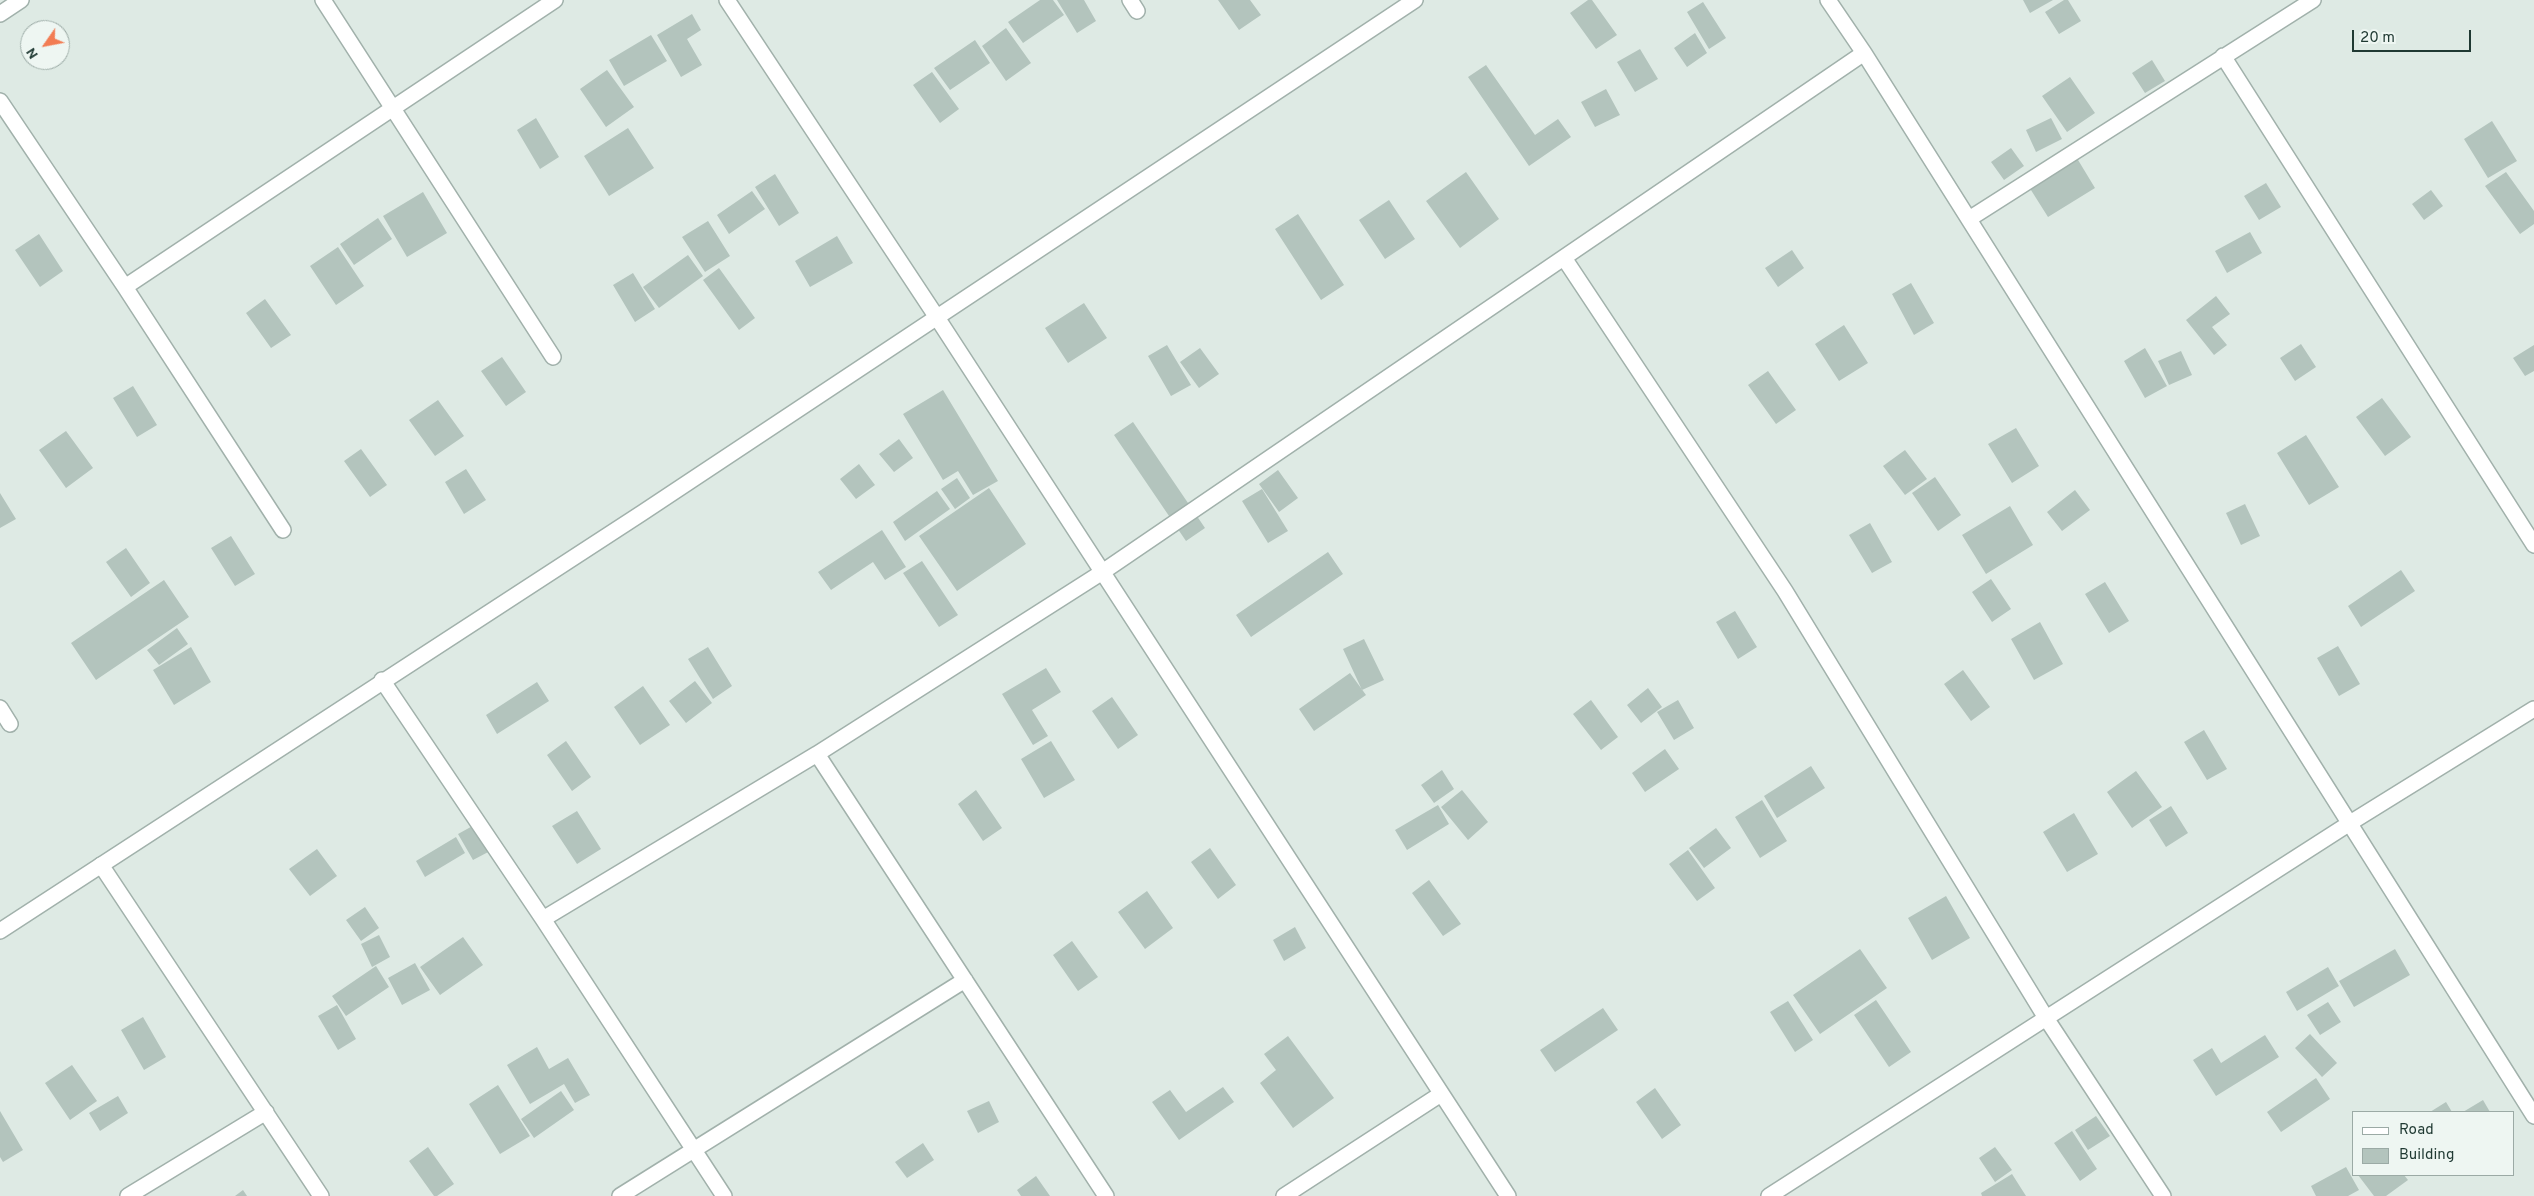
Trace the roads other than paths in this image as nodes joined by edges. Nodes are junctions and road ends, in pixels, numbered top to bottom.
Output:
1 (21, 0) edge
2 (323, 0) edge
3 (555, 0) edge
4 (727, 0) edge
5 (1415, 0) edge
6 (1828, 0) edge
7 (2313, 0) edge
8 (0, 14) edge
9 (1864, 53) junction
10 (2223, 56) junction
11 (0, 101) edge
12 (394, 109) junction
13 (1969, 219) junction
14 (1564, 258) junction
15 (126, 287) junction
16 (936, 316) junction
17 (553, 357) dead end
18 (283, 530) dead end
19 (2534, 545) edge
20 (1102, 573) junction
21 (382, 680) junction
22 (0, 708) edge
23 (2534, 710) edge
24 (10, 724) dead end
25 (817, 754) junction
26 (2350, 823) junction
27 (102, 865) junction
28 (543, 919) junction
29 (0, 931) edge
30 (965, 980) junction
31 (2046, 1018) junction
32 (1441, 1094) junction
33 (266, 1112) junction
34 (2534, 1116) edge
35 (694, 1150) junction
36 (128, 1196) edge
37 (321, 1196) edge
38 (620, 1196) edge
39 (724, 1196) edge
40 (1106, 1196) edge
41 (1284, 1196) edge
42 (1508, 1196) edge
43 (1769, 1196) edge
44 (2162, 1196) edge

1 - 8 street
2 - 12 street
3 - 12 street
4 - 16 street
5 - 16 street
6 - 9 street
7 - 10 street
9 - 13 street
9 - 14 street
10 - 13 street
10 - 19 street
11 - 15 street
12 - 15 street
12 - 17 street
13 - 26 street
14 - 20 street
14 - 31 street
15 - 18 street
16 - 20 street
16 - 21 street
20 - 25 street
20 - 32 street
21 - 27 street
21 - 28 street
22 - 24 street
23 - 26 street
25 - 28 street
25 - 30 street
26 - 31 street
26 - 34 street
27 - 29 street
27 - 33 street
28 - 35 street
30 - 35 street
30 - 40 street
31 - 43 street
31 - 44 street
32 - 41 street
32 - 42 street
33 - 36 street
33 - 37 street
35 - 38 street
35 - 39 street

